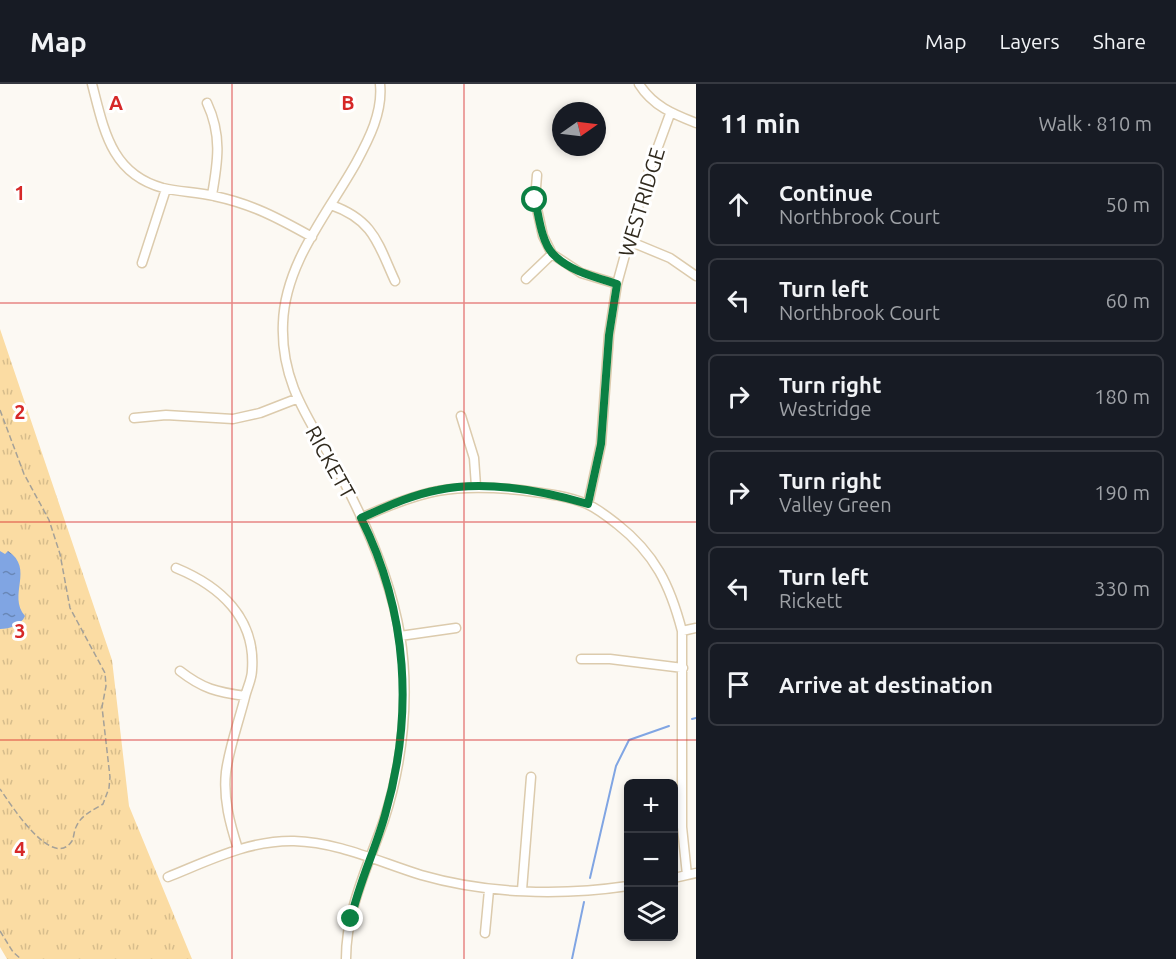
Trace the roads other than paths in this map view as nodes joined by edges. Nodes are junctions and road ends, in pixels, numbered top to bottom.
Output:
1 (92, 84) edge
2 (380, 84) edge
3 (639, 84) edge
4 (207, 103) dead end
5 (670, 114) junction
6 (696, 123) edge
7 (537, 176) dead end
8 (166, 189) junction
9 (212, 195) junction
10 (331, 205) junction
11 (312, 237) junction
12 (629, 241) junction
13 (552, 254) junction
14 (142, 263) dead end
15 (696, 276) edge
16 (526, 279) dead end
17 (395, 281) dead end
18 (617, 284) junction
19 (296, 399) junction
20 (461, 416) dead end
21 (134, 418) dead end
22 (476, 486) junction
23 (588, 504) junction
24 (361, 518) junction
25 (176, 568) dead end
26 (456, 628) dead end
27 (696, 628) edge
28 (682, 631) junction
29 (400, 636) junction
30 (581, 658) dead end
31 (683, 668) junction
32 (180, 671) dead end
33 (245, 696) junction
34 (531, 777) dead end
35 (237, 849) junction
36 (370, 858) junction
37 (691, 874) edge
38 (168, 877) dead end
39 (624, 886) edge
40 (489, 890) junction
41 (522, 890) junction
42 (484, 933) dead end
43 (346, 959) edge

1 - 8 street
2 - 10 street, RICKETT
3 - 5 street
4 - 9 street
5 - 6 street
5 - 12 street, WESTRIDGE
7 - 13 street
8 - 9 street
8 - 14 street
9 - 11 street
10 - 11 street, RICKETT
10 - 17 street
11 - 19 street, RICKETT
12 - 15 street
12 - 18 street, WESTRIDGE
13 - 16 street
13 - 18 street
18 - 23 street, WESTRIDGE
19 - 21 street
19 - 24 street, RICKETT
20 - 22 street
22 - 23 street
22 - 24 street
23 - 28 street
24 - 29 street, RICKETT
25 - 33 street
26 - 29 street
27 - 28 street
28 - 31 street
29 - 36 street, RICKETT
30 - 31 street
31 - 37 street
32 - 33 street
33 - 35 street
34 - 41 street
35 - 36 street
35 - 38 street
36 - 40 street
36 - 43 street, RICKETT
39 - 41 street
40 - 41 street
40 - 42 street

